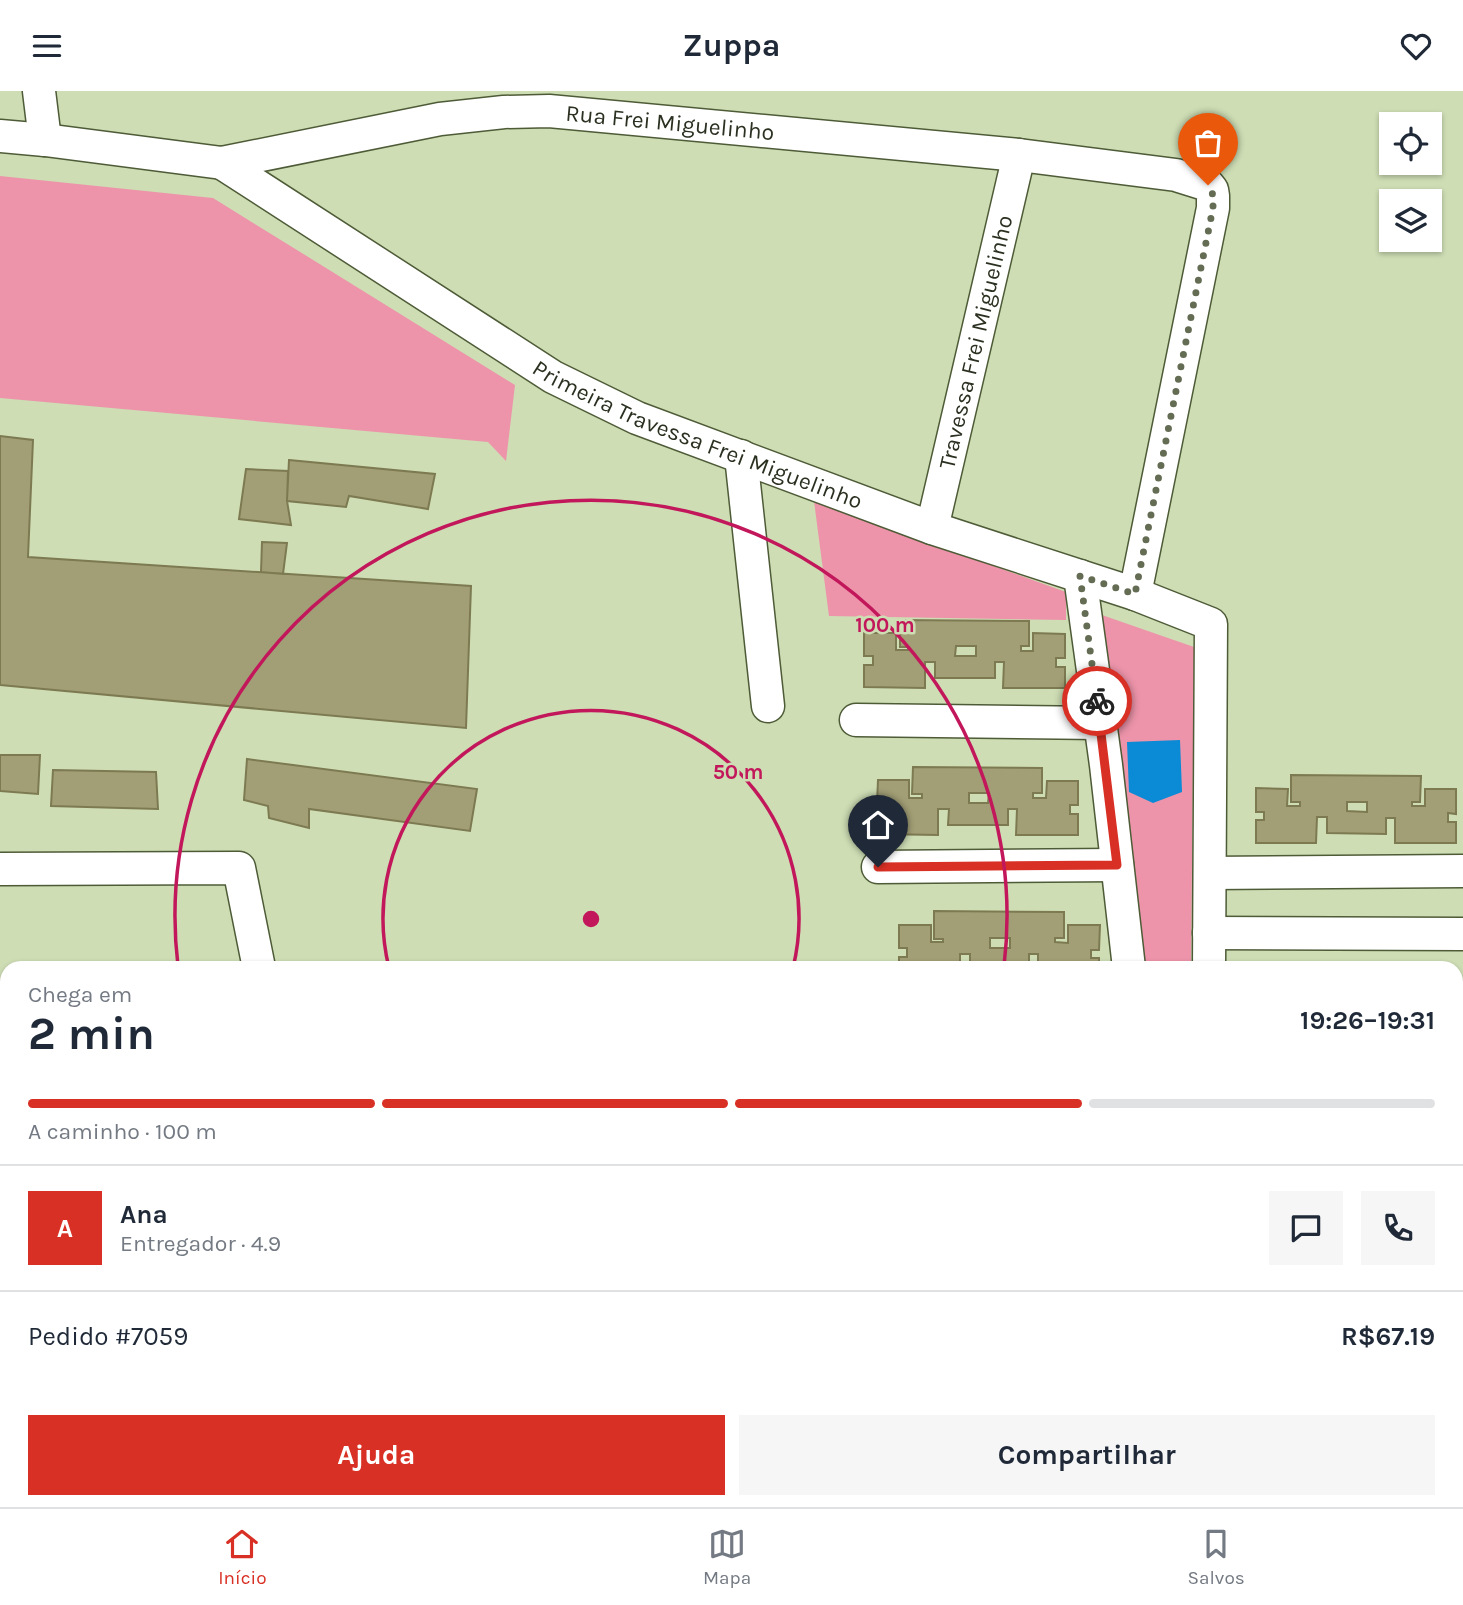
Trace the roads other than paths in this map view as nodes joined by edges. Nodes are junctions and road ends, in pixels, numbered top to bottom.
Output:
1 (39, 91) edge
2 (0, 136) edge
3 (46, 140) junction
4 (1019, 155) junction
5 (222, 163) junction
6 (741, 456) junction
7 (932, 528) junction
8 (1080, 576) junction
9 (1135, 594) junction
10 (768, 706) dead end
11 (856, 720) dead end
12 (1100, 723) junction
13 (1117, 865) junction
14 (878, 867) dead end
15 (0, 869) edge
16 (1463, 871) edge
17 (1210, 873) junction
18 (1209, 933) junction
19 (1463, 933) edge
20 (258, 961) edge
21 (1128, 961) edge
22 (1209, 961) edge

1 - 3 street
2 - 3 street, Rua Frei Miguelinho
3 - 5 street, Rua Frei Miguelinho
4 - 5 street, Rua Frei Miguelinho
4 - 7 street, Travessa Frei Miguelinho
4 - 9 street, Rua Frei Miguelinho
5 - 6 street, Primeira Travessa Frei Miguelinho
6 - 7 street, Primeira Travessa Frei Miguelinho
6 - 10 street
7 - 8 street, Primeira Travessa Frei Miguelinho
8 - 9 street, Primeira Travessa Frei Miguelinho
8 - 12 street
9 - 17 street, Primeira Travessa Frei Miguelinho
11 - 12 street
12 - 13 street
13 - 14 street
13 - 21 street
15 - 20 street
16 - 17 street
17 - 18 street
18 - 19 street
18 - 22 street

